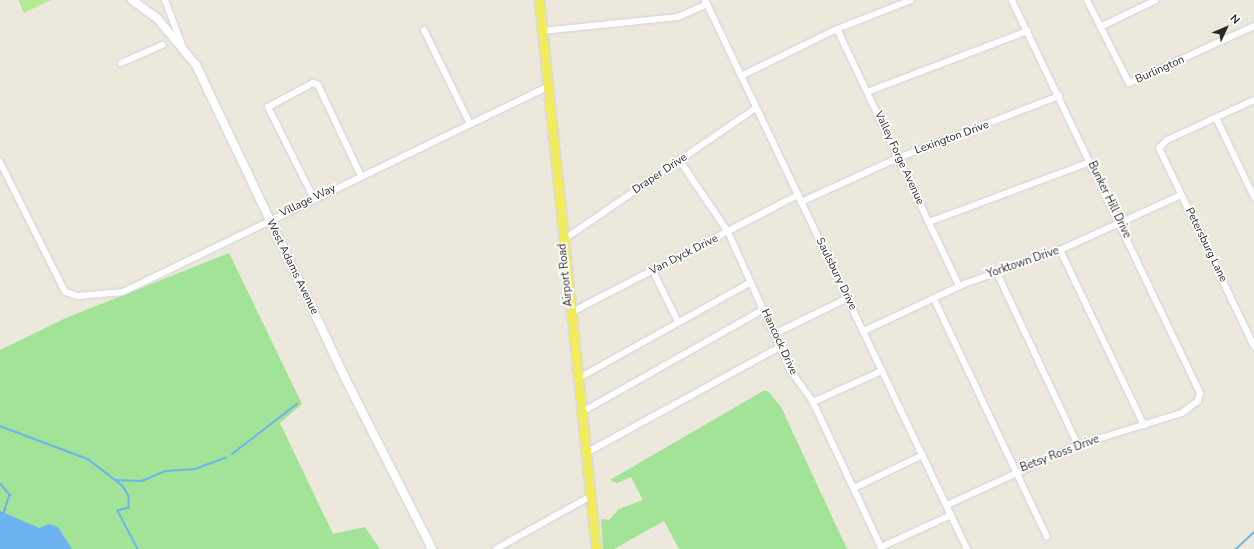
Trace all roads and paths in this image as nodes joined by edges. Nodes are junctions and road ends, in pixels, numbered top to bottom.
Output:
1 (132, 0) edge
2 (165, 0) edge
3 (539, 0) edge
4 (911, 0) edge
5 (1012, 0) edge
6 (1087, 0) edge
7 (1156, 0) edge
8 (706, 2) edge
9 (1254, 26) edge
10 (1100, 27) junction
11 (838, 29) junction
12 (424, 30) dead end
13 (542, 31) junction
14 (1028, 31) junction
15 (162, 45) dead end
16 (184, 48) junction
17 (121, 63) dead end
18 (741, 76) junction
19 (547, 87) junction
20 (868, 92) junction
21 (1059, 96) junction
22 (1254, 100) edge
23 (756, 108) junction
24 (1216, 118) junction
25 (470, 124) junction
26 (898, 158) junction
27 (680, 161) junction
28 (0, 162) edge
29 (1090, 162) junction
30 (361, 176) junction
31 (798, 195) junction
32 (1181, 195) junction
33 (1254, 197) edge
34 (314, 199) junction
35 (802, 202) junction
36 (269, 220) junction
37 (929, 222) junction
38 (1120, 223) junction
39 (728, 232) junction
40 (562, 240) junction
41 (1060, 250) junction
42 (653, 271) junction
43 (996, 271) junction
44 (751, 282) junction
45 (959, 286) junction
46 (848, 298) junction
47 (934, 299) junction
48 (764, 309) junction
49 (570, 313) junction
50 (678, 322) junction
51 (864, 331) junction
52 (776, 333) junction
53 (1254, 346) edge
54 (780, 347) junction
55 (882, 371) junction
56 (577, 379) junction
57 (1198, 401) joint
58 (813, 402) junction
59 (582, 412) junction
60 (1144, 425) junction
61 (1078, 444) junction
62 (586, 453) junction
63 (923, 455) junction
64 (1016, 471) junction
65 (854, 488) junction
66 (590, 496) junction
67 (947, 505) junction
68 (951, 514) junction
69 (1048, 537) dead end
70 (882, 548) edge
71 (432, 549) edge
72 (496, 549) edge
73 (596, 549) edge
74 (967, 549) edge

1 - 16 main road, West Adams Avenue
2 - 16 street
3 - 13 main road, Airport Road
4 - 11 street
5 - 14 street, Bunker Hill Drive
6 - 10 street, Burlington
7 - 10 street
8 - 13 street
8 - 18 street, Saulsbury Drive
9 - 10 street, Burlington
11 - 18 street
11 - 20 street, Valley Forge Avenue
12 - 25 street
13 - 19 main road, Airport Road
14 - 20 street
14 - 21 street, Bunker Hill Drive
15 - 17 street
16 - 36 main road, West Adams Avenue
18 - 23 street, Saulsbury Drive
19 - 25 street, Village Way
19 - 40 main road, Airport Road
20 - 26 street, Valley Forge Avenue
21 - 26 street, Lexington Drive
21 - 29 street, Bunker Hill Drive
22 - 24 street
23 - 27 street, Draper Drive
23 - 31 street, Saulsbury Drive
24 - 32 street, Petersburg Lane
24 - 33 street
25 - 30 street, Village Way
26 - 35 street, Lexington Drive
26 - 37 street, Valley Forge Avenue
27 - 39 street, Hancock Drive
27 - 40 street, Draper Drive
28 - 36 street, Village Way
29 - 37 street
29 - 38 street, Bunker Hill Drive
30 - 34 street, Village Way
30 - 34 street
31 - 35 street, Saulsbury Drive
31 - 39 street, Van Dyck Drive
32 - 38 street, Yorktown Drive
32 - 53 street, Petersburg Lane
34 - 36 street, Village Way
35 - 46 street, Saulsbury Drive
36 - 71 main road, West Adams Avenue
37 - 45 street, Valley Forge Avenue
38 - 41 street, Yorktown Drive
38 - 57 street, Bunker Hill Drive
39 - 42 street, Van Dyck Drive
39 - 44 street, Hancock Drive
40 - 49 main road, Airport Road
41 - 43 street, Yorktown Drive
41 - 60 street
42 - 49 street, Van Dyck Drive
42 - 50 street
43 - 45 street, Yorktown Drive
43 - 61 street
44 - 48 street, Hancock Drive
44 - 50 street
45 - 47 street, Yorktown Drive
46 - 51 street, Saulsbury Drive
46 - 52 street
47 - 51 street, Yorktown Drive
47 - 64 street
48 - 52 street, Hancock Drive
48 - 59 street
49 - 56 main road, Airport Road
50 - 56 street
51 - 55 street, Saulsbury Drive
52 - 54 street, Hancock Drive
54 - 58 street, Hancock Drive
54 - 62 street
55 - 58 street
55 - 63 street, Saulsbury Drive
56 - 59 main road, Airport Road
57 - 60 street, Betsy Ross Drive
58 - 65 street, Hancock Drive
59 - 62 main road, Airport Road
60 - 61 street, Betsy Ross Drive
61 - 64 street, Betsy Ross Drive
62 - 66 main road, Airport Road
63 - 65 street
63 - 67 street, Saulsbury Drive
64 - 67 street, Betsy Ross Drive
64 - 69 street
65 - 70 street, Hancock Drive
66 - 72 street
66 - 73 main road, Airport Road
67 - 68 street, Saulsbury Drive
68 - 70 street
68 - 74 street, Saulsbury Drive

